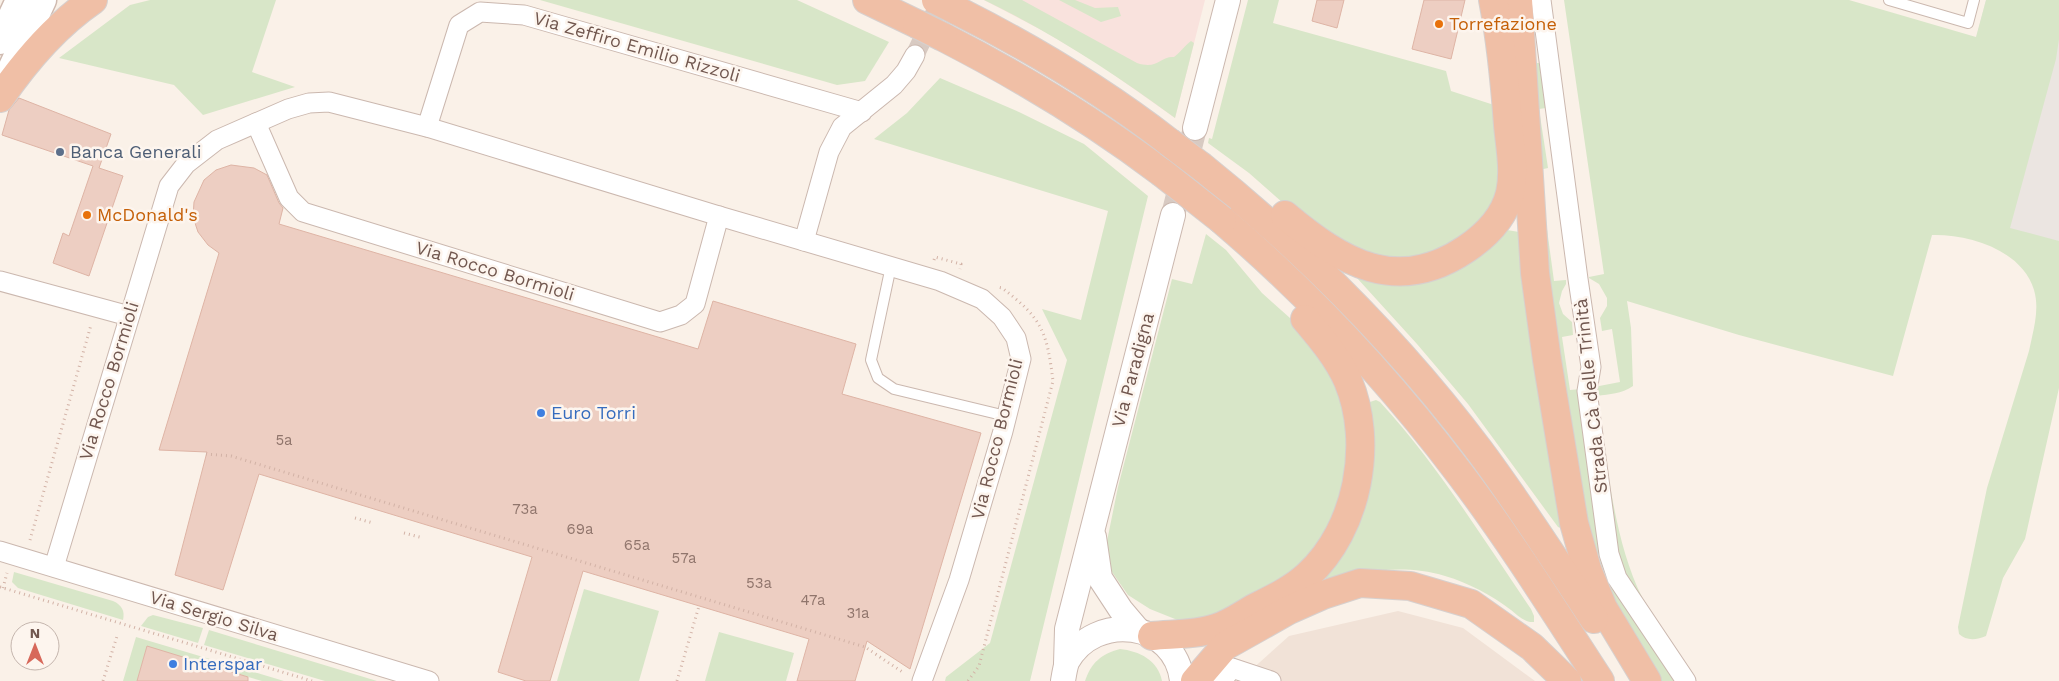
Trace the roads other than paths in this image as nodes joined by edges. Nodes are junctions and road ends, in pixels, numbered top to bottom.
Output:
1 (19, 0) edge
2 (43, 0) edge
3 (93, 0) edge
4 (867, 0) edge
5 (1228, 0) edge
6 (1494, 0) edge
7 (1518, 0) edge
8 (1541, 0) edge
9 (1889, 0) edge
10 (1974, 0) edge
11 (943, 3) edge
12 (0, 40) edge
13 (915, 55) tunnel mouth
14 (0, 91) edge
15 (0, 98) edge
16 (862, 112) junction
17 (256, 123) junction
18 (427, 127) junction
19 (1189, 143) junction
20 (1173, 215) tunnel mouth
21 (719, 216) junction
22 (1222, 220) junction
23 (804, 241) junction
24 (891, 266) junction
25 (0, 281) edge
26 (129, 316) junction
27 (1006, 416) junction
28 (1093, 526) junction
29 (6, 553) edge
30 (54, 567) junction
31 (1145, 633) junction
32 (1065, 672) edge
33 (424, 680) edge
34 (923, 680) edge
35 (1182, 681) edge
36 (1195, 681) edge
37 (1222, 681) edge
38 (1271, 681) edge
39 (1567, 681) edge
40 (1600, 681) edge
41 (1635, 681) edge
42 (1647, 681) edge
43 (1686, 681) edge

1 - 12 main road
2 - 14 main road
3 - 15 highway
4 - 22 highway, bridge
5 - 19 street
6 - 19 highway
7 - 42 highway
8 - 43 street, Strada Cà delle Trinità
9 - 10 lane
11 - 19 highway
13 - 16 street
16 - 18 street, Via Zeffiro Emilio Rizzoli
16 - 23 street
17 - 18 street, Via Rocco Bormioli
17 - 21 street, Via Rocco Bormioli
17 - 26 street, Via Rocco Bormioli
18 - 21 street, Via Rocco Bormioli
19 - 41 highway
20 - 28 street, Via Paradigna
21 - 23 street, Via Rocco Bormioli
22 - 31 highway
22 - 40 highway
23 - 24 street, Via Rocco Bormioli
24 - 27 street, Via Rocco Bormioli
24 - 27 lane
25 - 26 street
26 - 30 street, Via Rocco Bormioli
27 - 34 street, Via Rocco Bormioli
28 - 31 street, Via Paradigna
28 - 32 street, Via Paradigna
29 - 30 street, Via Sergio Silva
30 - 33 street, Via Sergio Silva
31 - 32 street, Via Paradigna
31 - 35 street, Via Paradigna
36 - 39 highway
37 - 38 street

